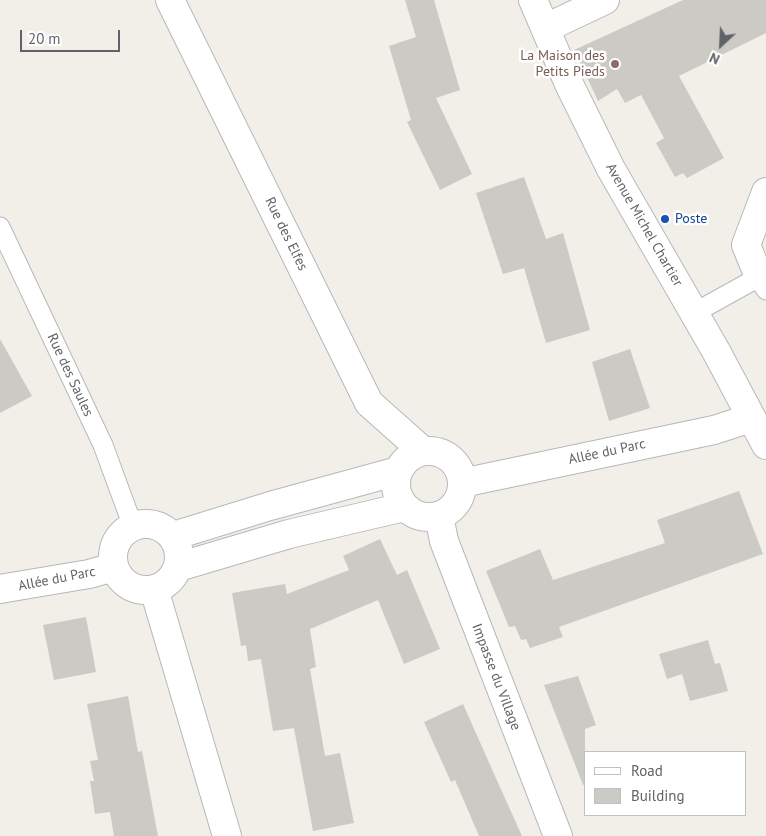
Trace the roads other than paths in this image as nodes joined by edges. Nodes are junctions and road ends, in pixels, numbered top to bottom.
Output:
1 (170, 0) edge
2 (533, 0) edge
3 (605, 0) edge
4 (546, 28) junction
5 (766, 192) edge
6 (0, 227) edge
7 (762, 284) edge
8 (694, 313) junction
9 (751, 418) junction
10 (766, 445) edge
11 (424, 451) junction
12 (398, 471) junction
13 (462, 483) junction
14 (404, 507) junction
15 (439, 516) junction
16 (135, 525) junction
17 (173, 536) junction
18 (114, 567) junction
19 (178, 567) junction
20 (0, 589) edge
21 (154, 589) junction
22 (228, 836) edge
23 (558, 836) edge

1 - 11 street, Rue des Elfes
2 - 4 street, Avenue Michel Chartier
3 - 4 street
4 - 8 street, Avenue Michel Chartier
5 - 7 street
6 - 16 lane, Rue des Saules
7 - 8 lane
8 - 9 street, Avenue Michel Chartier
9 - 10 street, Avenue Michel Chartier
9 - 13 street, Allée du Parc
11 - 12 street
11 - 13 street
12 - 14 street
12 - 17 street
13 - 15 street
14 - 15 street
14 - 19 street
15 - 23 street, Impasse du Village
16 - 17 street
16 - 18 street
17 - 19 street
18 - 20 street, Allée du Parc
18 - 21 street
19 - 21 street
21 - 22 street

